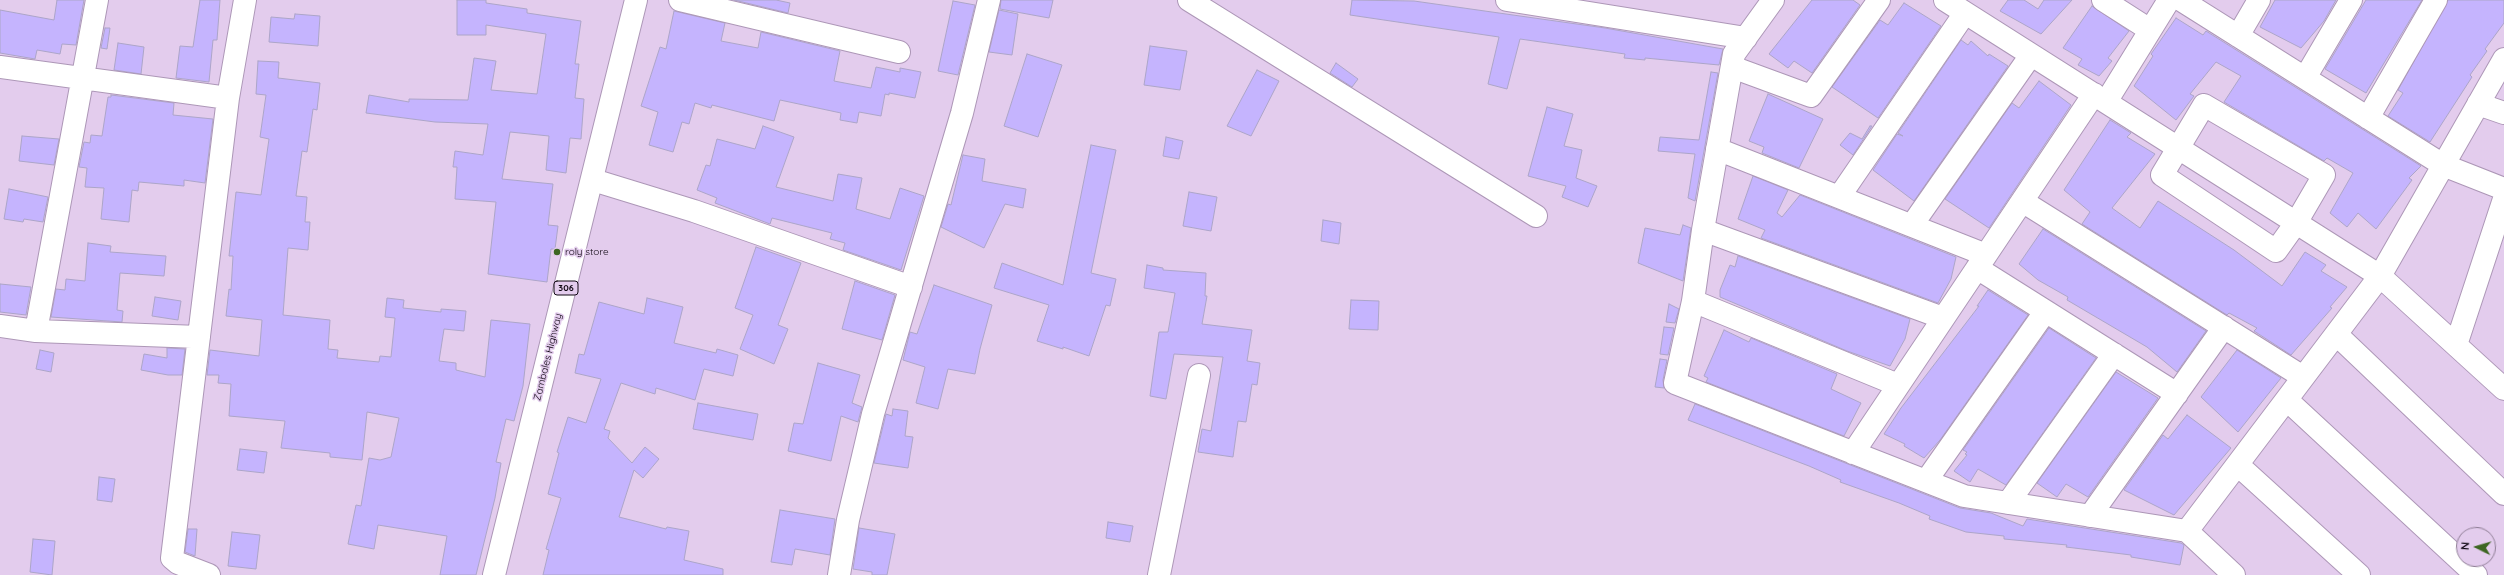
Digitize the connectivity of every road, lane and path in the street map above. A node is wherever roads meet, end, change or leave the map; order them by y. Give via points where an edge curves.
1 (97, 0) edge
2 (245, 0) edge
3 (636, 0) edge
4 (680, 0) edge
5 (989, 0) edge
6 (1190, 0) edge
7 (1507, 0) edge
8 (1773, 0) edge
9 (1879, 0) edge
10 (1945, 0) edge
11 (2103, 0) edge
12 (2169, 0) edge
13 (2181, 0) edge
14 (2259, 0) edge
15 (2351, 0) edge
16 (2436, 0) edge
17 (1540, 2) edge
18 (1965, 13) junction
19 (2150, 30) junction
20 (2238, 36) junction
21 (1746, 38) junction
22 (899, 52) dead end
23 (2031, 55) junction
24 (2504, 59) edge
25 (0, 67) edge
26 (1732, 67) junction
27 (82, 76) junction
28 (2305, 78) junction
29 (228, 98) junction
30 (2100, 98) junction
31 (2478, 104) junction
32 (2504, 113) edge
33 (2368, 118) junction
34 (2177, 148) junction
35 (1717, 150) junction
36 (2443, 166) junction
37 (593, 180) junction
38 (2504, 188) edge
39 (1839, 197) junction
40 (2504, 199) edge
41 (2022, 200) junction
42 (1536, 216) dead end
43 (2296, 223) junction
44 (1912, 225) junction
45 (1703, 230) junction
46 (1981, 261) junction
47 (2380, 276) junction
48 (911, 287) junction
49 (1693, 301) junction
50 (2045, 312) junction
51 (1943, 318) junction
52 (0, 326) edge
53 (2224, 327) junction
54 (36, 332) junction
55 (2336, 334) junction
56 (199, 337) junction
57 (2456, 345) junction
58 (2114, 354) junction
59 (1199, 375) dead end
60 (2304, 378) junction
61 (1898, 385) junction
62 (2504, 389) edge
63 (2177, 394) junction
64 (2286, 400) junction
65 (1853, 453) junction
66 (2238, 465) junction
67 (1926, 481) junction
68 (2504, 494) edge
69 (2008, 503) junction
70 (2090, 516) junction
71 (2187, 531) junction
72 (209, 575) edge
73 (494, 575) edge
74 (839, 575) edge
75 (1160, 575) edge
76 (2234, 575) edge
77 (2359, 575) edge
78 (2476, 575) edge

1 - 27 street
2 - 29 street
3 - 37 street, Zambales Highway / 306
4 - 22 street
5 - 48 street via 962,113
6 - 42 street
7 - 17 street
8 - 21 street
9 - 26 street via 1811,96
10 - 18 street
11 - 19 street
12 - 19 street
13 - 20 street
14 - 20 street
15 - 28 street
16 - 33 street
17 - 21 street
18 - 23 street
18 - 39 street
19 - 30 street
20 - 28 street
21 - 26 street via 1734,54
23 - 30 street
23 - 44 street
24 - 31 street
25 - 27 street
26 - 35 street
27 - 29 street
27 - 54 street
28 - 33 street
29 - 56 street
30 - 34 street
30 - 41 street
31 - 32 street
31 - 36 street
33 - 36 street
34 - 43 street
34 - 43 street via 2162,175 2276,251
34 - 43 street via 2204,105 2324,175
35 - 39 street
35 - 45 street
36 - 38 street
36 - 47 street
37 - 48 street via 694,211
37 - 73 street, Zambales Highway / 306
39 - 44 street
40 - 57 street
41 - 46 street
41 - 53 street
43 - 47 street
44 - 46 street
45 - 49 street
45 - 51 street
46 - 50 street
46 - 51 street
47 - 55 street
47 - 57 street
48 - 74 street via 872,414 848,520
49 - 61 street
49 - 65 street via 1675,383
50 - 58 street
50 - 67 street
51 - 61 street
52 - 54 street
53 - 60 street
53 - 63 street
54 - 56 street
55 - 60 street
55 - 68 street
56 - 72 street via 172,558
57 - 62 street
58 - 63 street
58 - 69 street
59 - 75 street
60 - 64 street
61 - 65 street
63 - 70 street
64 - 66 street
64 - 78 street
65 - 67 street
66 - 71 street
66 - 77 street
67 - 69 street via 1964,496
69 - 70 street
70 - 71 street
71 - 76 street

